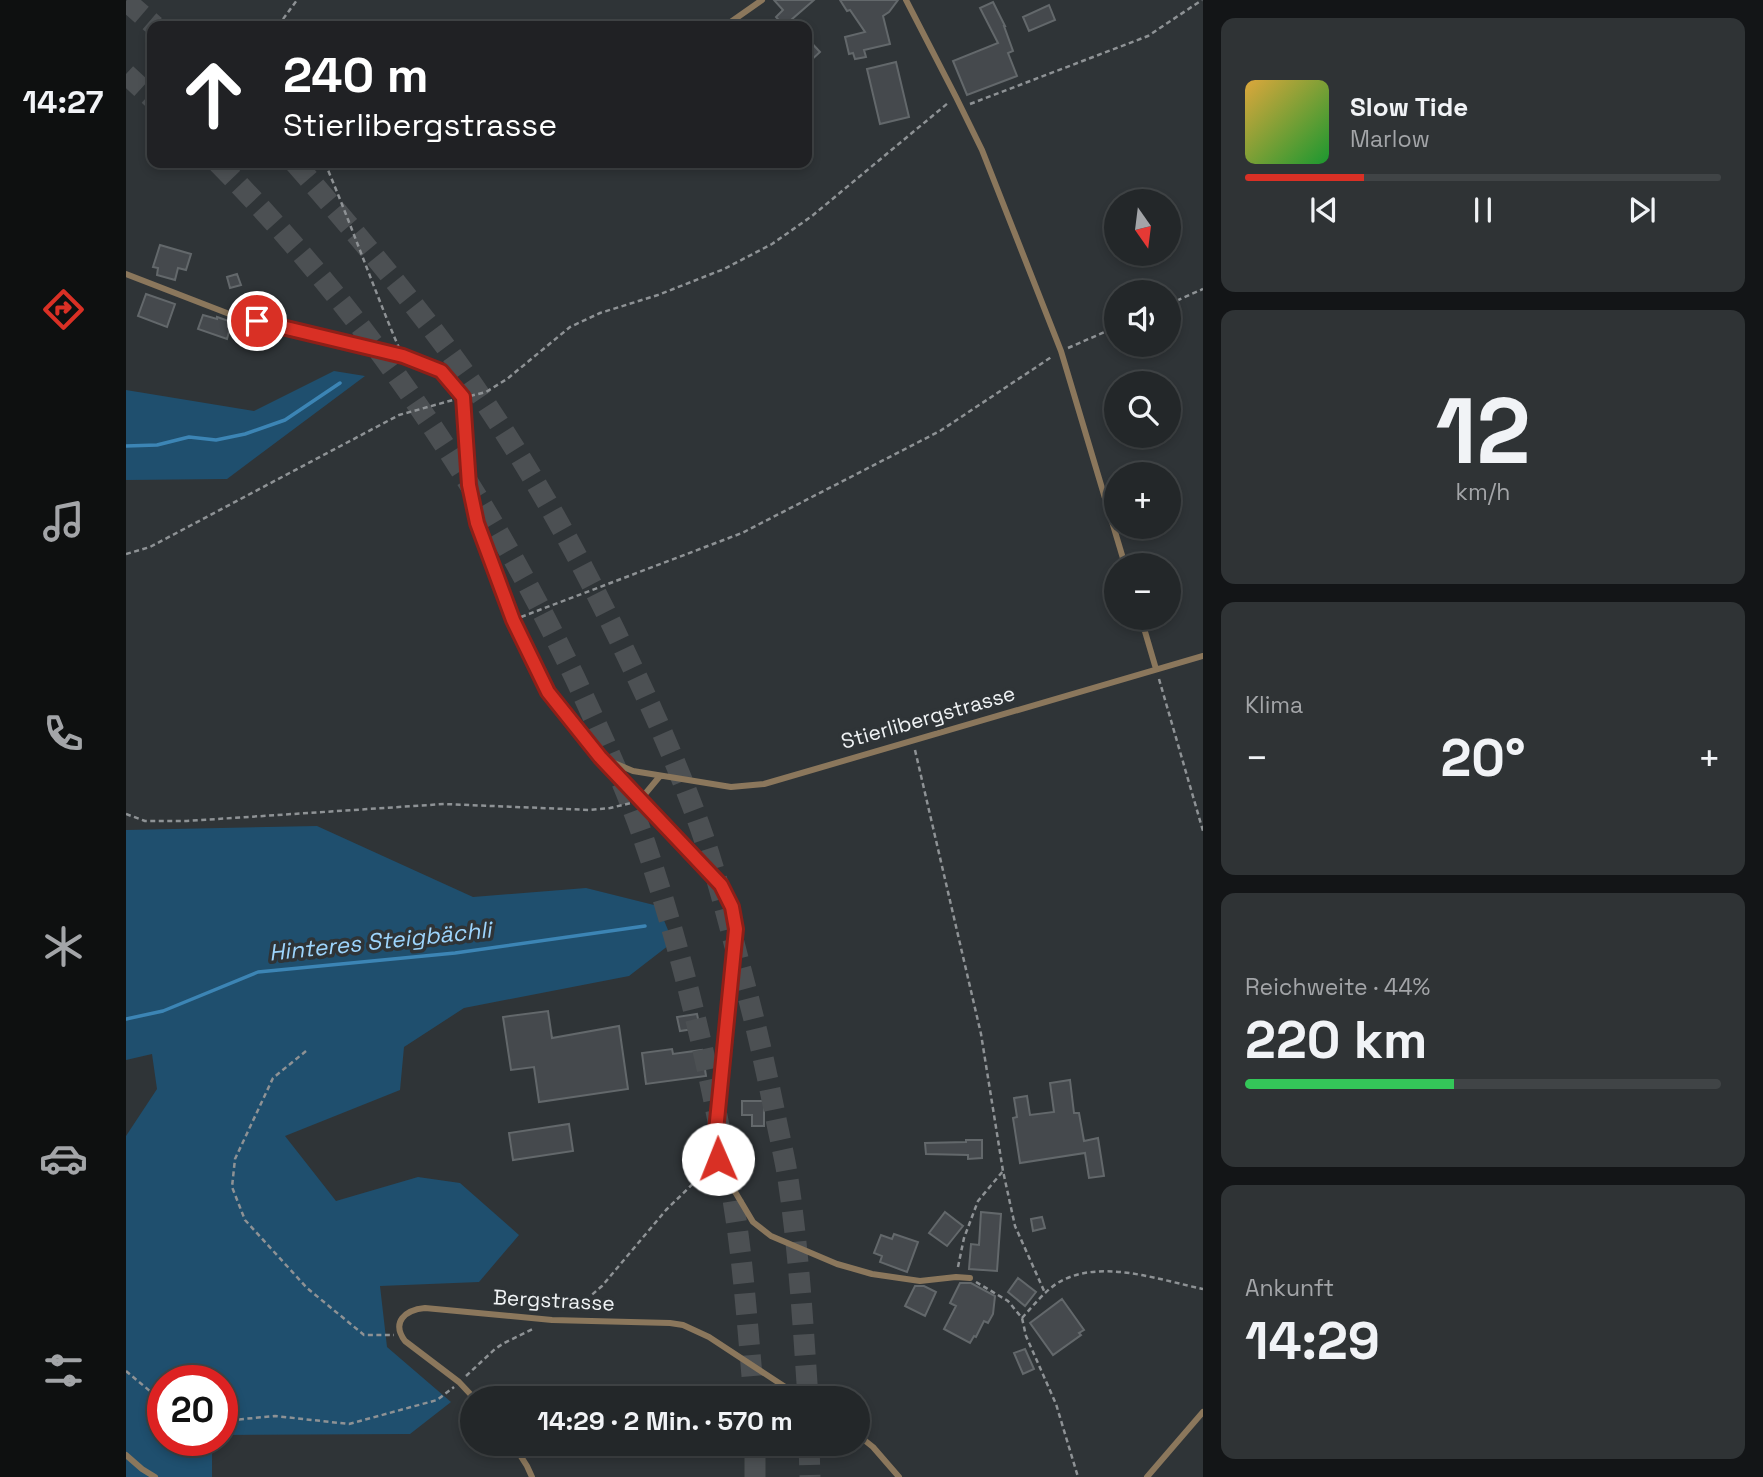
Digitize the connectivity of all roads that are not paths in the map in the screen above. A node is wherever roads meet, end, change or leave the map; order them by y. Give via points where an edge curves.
1 (762, 0) edge
2 (906, 0) edge
3 (732, 21) edge
4 (126, 274) edge
5 (1121, 553) edge
6 (1145, 630) edge
7 (1203, 656) edge
8 (1156, 669) junction
9 (600, 757) junction
10 (660, 776) junction
11 (640, 800) junction
12 (970, 1278) road end
13 (463, 1386) edge
14 (784, 1386) edge
15 (1203, 1412) edge
16 (870, 1444) edge
17 (126, 1455) edge
18 (521, 1456) edge
19 (155, 1477) edge
20 (532, 1477) edge
21 (899, 1477) edge
22 (1147, 1477) edge

1 - 3 lane
2 - 5 lane via 982,150 1061,351
4 - 9 lane, Stierlibergstrasse via 232,315 403,356 441,371 463,397 469,485 477,523 513,620 548,692
6 - 8 lane
7 - 8 lane, Stierlibergstrasse
8 - 10 lane, Stierlibergstrasse via 764,784 732,787
9 - 10 lane, Stierlibergstrasse
9 - 11 lane
10 - 11 lane
11 - 12 lane via 721,885 732,907 736,929 716,1131 718,1159 753,1222 771,1236 872,1274 920,1281
13 - 14 lane, Bergstrasse via 401,1335 408,1311 425,1308 552,1320 683,1325
15 - 22 lane
16 - 21 lane
17 - 19 lane
18 - 20 lane

